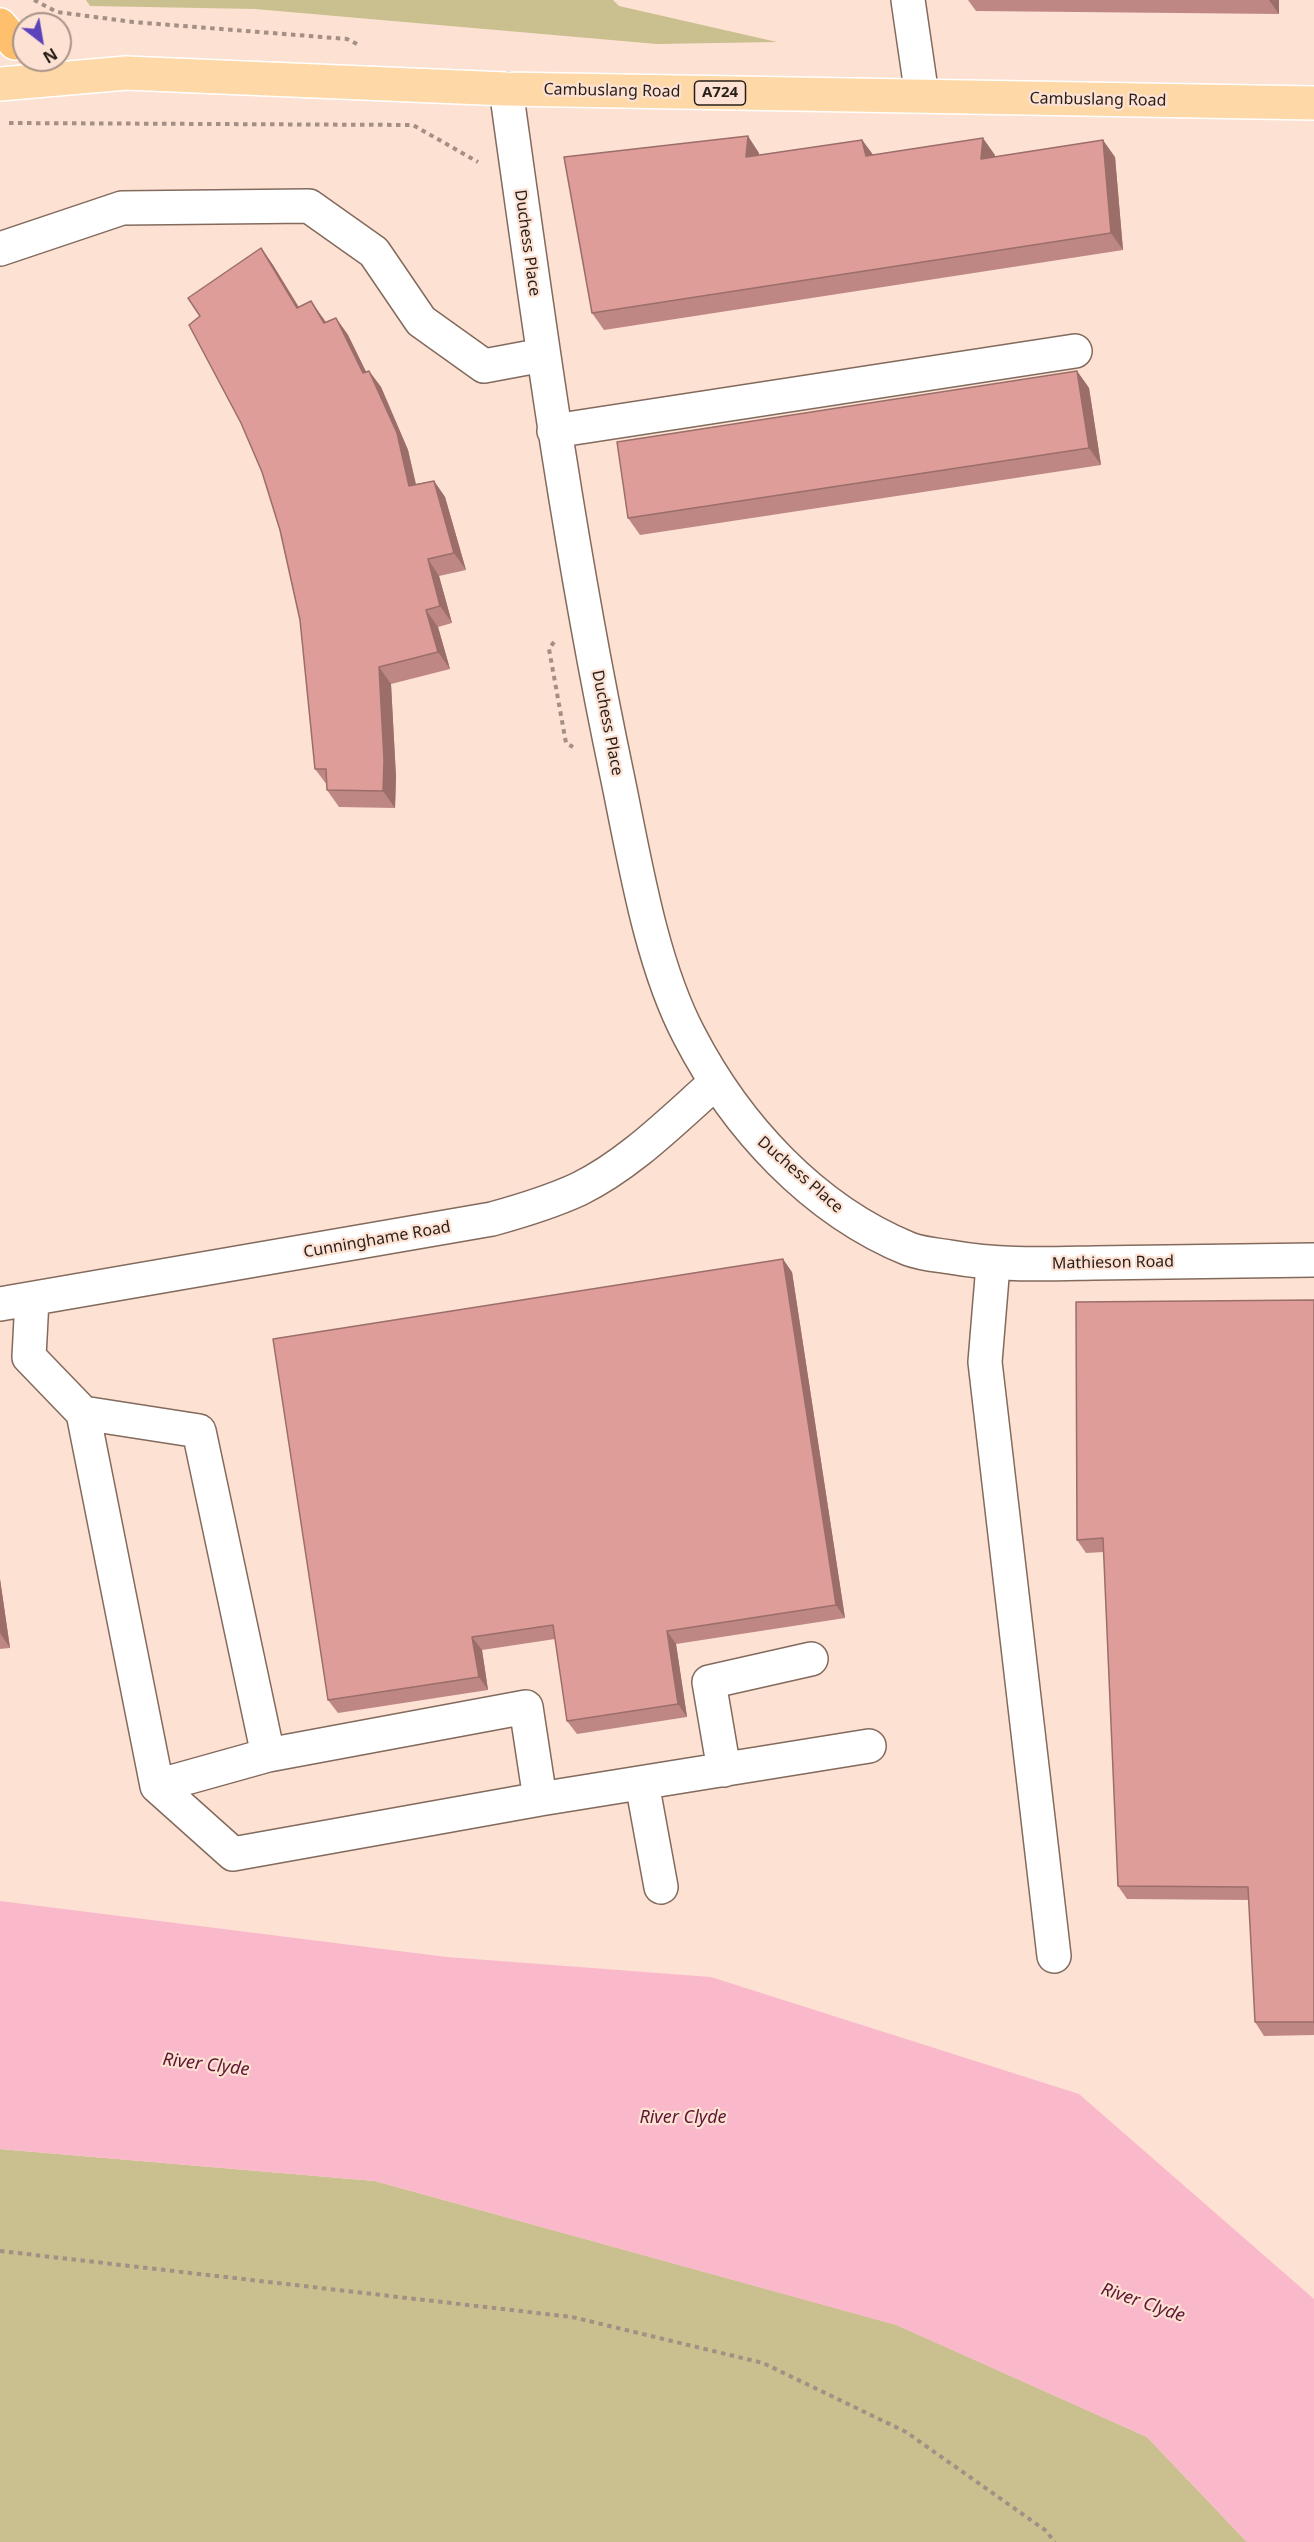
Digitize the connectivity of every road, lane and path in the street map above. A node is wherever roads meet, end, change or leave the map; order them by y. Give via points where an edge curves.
1 (34, 0) edge
2 (908, 0) edge
3 (361, 46) dead end
4 (72, 59) edge
5 (126, 73) junction
6 (0, 84) edge
7 (506, 89) junction
8 (922, 96) junction
9 (1314, 104) edge
10 (0, 123) edge
11 (480, 163) dead end
12 (0, 249) edge
13 (1075, 351) dead end
14 (543, 355) junction
15 (554, 431) junction
16 (556, 640) dead end
17 (575, 749) dead end
18 (715, 1083) junction
19 (913, 1251) joint
20 (1314, 1260) edge
21 (993, 1265) junction
22 (32, 1299) junction
23 (0, 1304) edge
24 (83, 1413) junction
25 (811, 1659) dead end
26 (869, 1746) dead end
27 (268, 1755) junction
28 (724, 1770) junction
29 (642, 1783) junction
30 (157, 1786) junction
31 (540, 1798) junction
32 (661, 1887) dead end
33 (1054, 1956) dead end
34 (0, 2251) edge
35 (1055, 2542) edge

1 - 3 path via 57,12 347,39
2 - 8 street
4 - 5 main road, Cambuslang Road / A724
5 - 6 main road, Cambuslang Road / A724
5 - 7 main road, Cambuslang Road / A724
7 - 8 main road, Cambuslang Road / A724
7 - 14 street, Duchess Place
8 - 9 main road, Cambuslang Road / A724
10 - 11 path via 413,125
12 - 14 street via 122,208 309,207 374,252 421,321 484,366
13 - 15 street
14 - 15 street, Duchess Place
15 - 18 street, Duchess Place via 604,711 655,943 686,1030
16 - 17 path via 549,649 555,684 566,743
18 - 19 street, Duchess Place via 745,1125 799,1177 857,1224
18 - 22 street, Cunninghame Road via 634,1153 581,1188 538,1206 492,1219
19 - 21 street, Mathieson Road
20 - 21 street, Mathieson Road
21 - 33 street via 985,1362
22 - 23 street, Cunninghame Road
22 - 24 street via 29,1357
24 - 27 street via 199,1431
24 - 30 street
25 - 28 street via 710,1682
26 - 28 street
27 - 30 street
27 - 31 street via 526,1707
28 - 29 street
29 - 31 street
29 - 32 street
30 - 31 street via 233,1854
34 - 35 path via 572,2317 763,2362 906,2432 1045,2530

